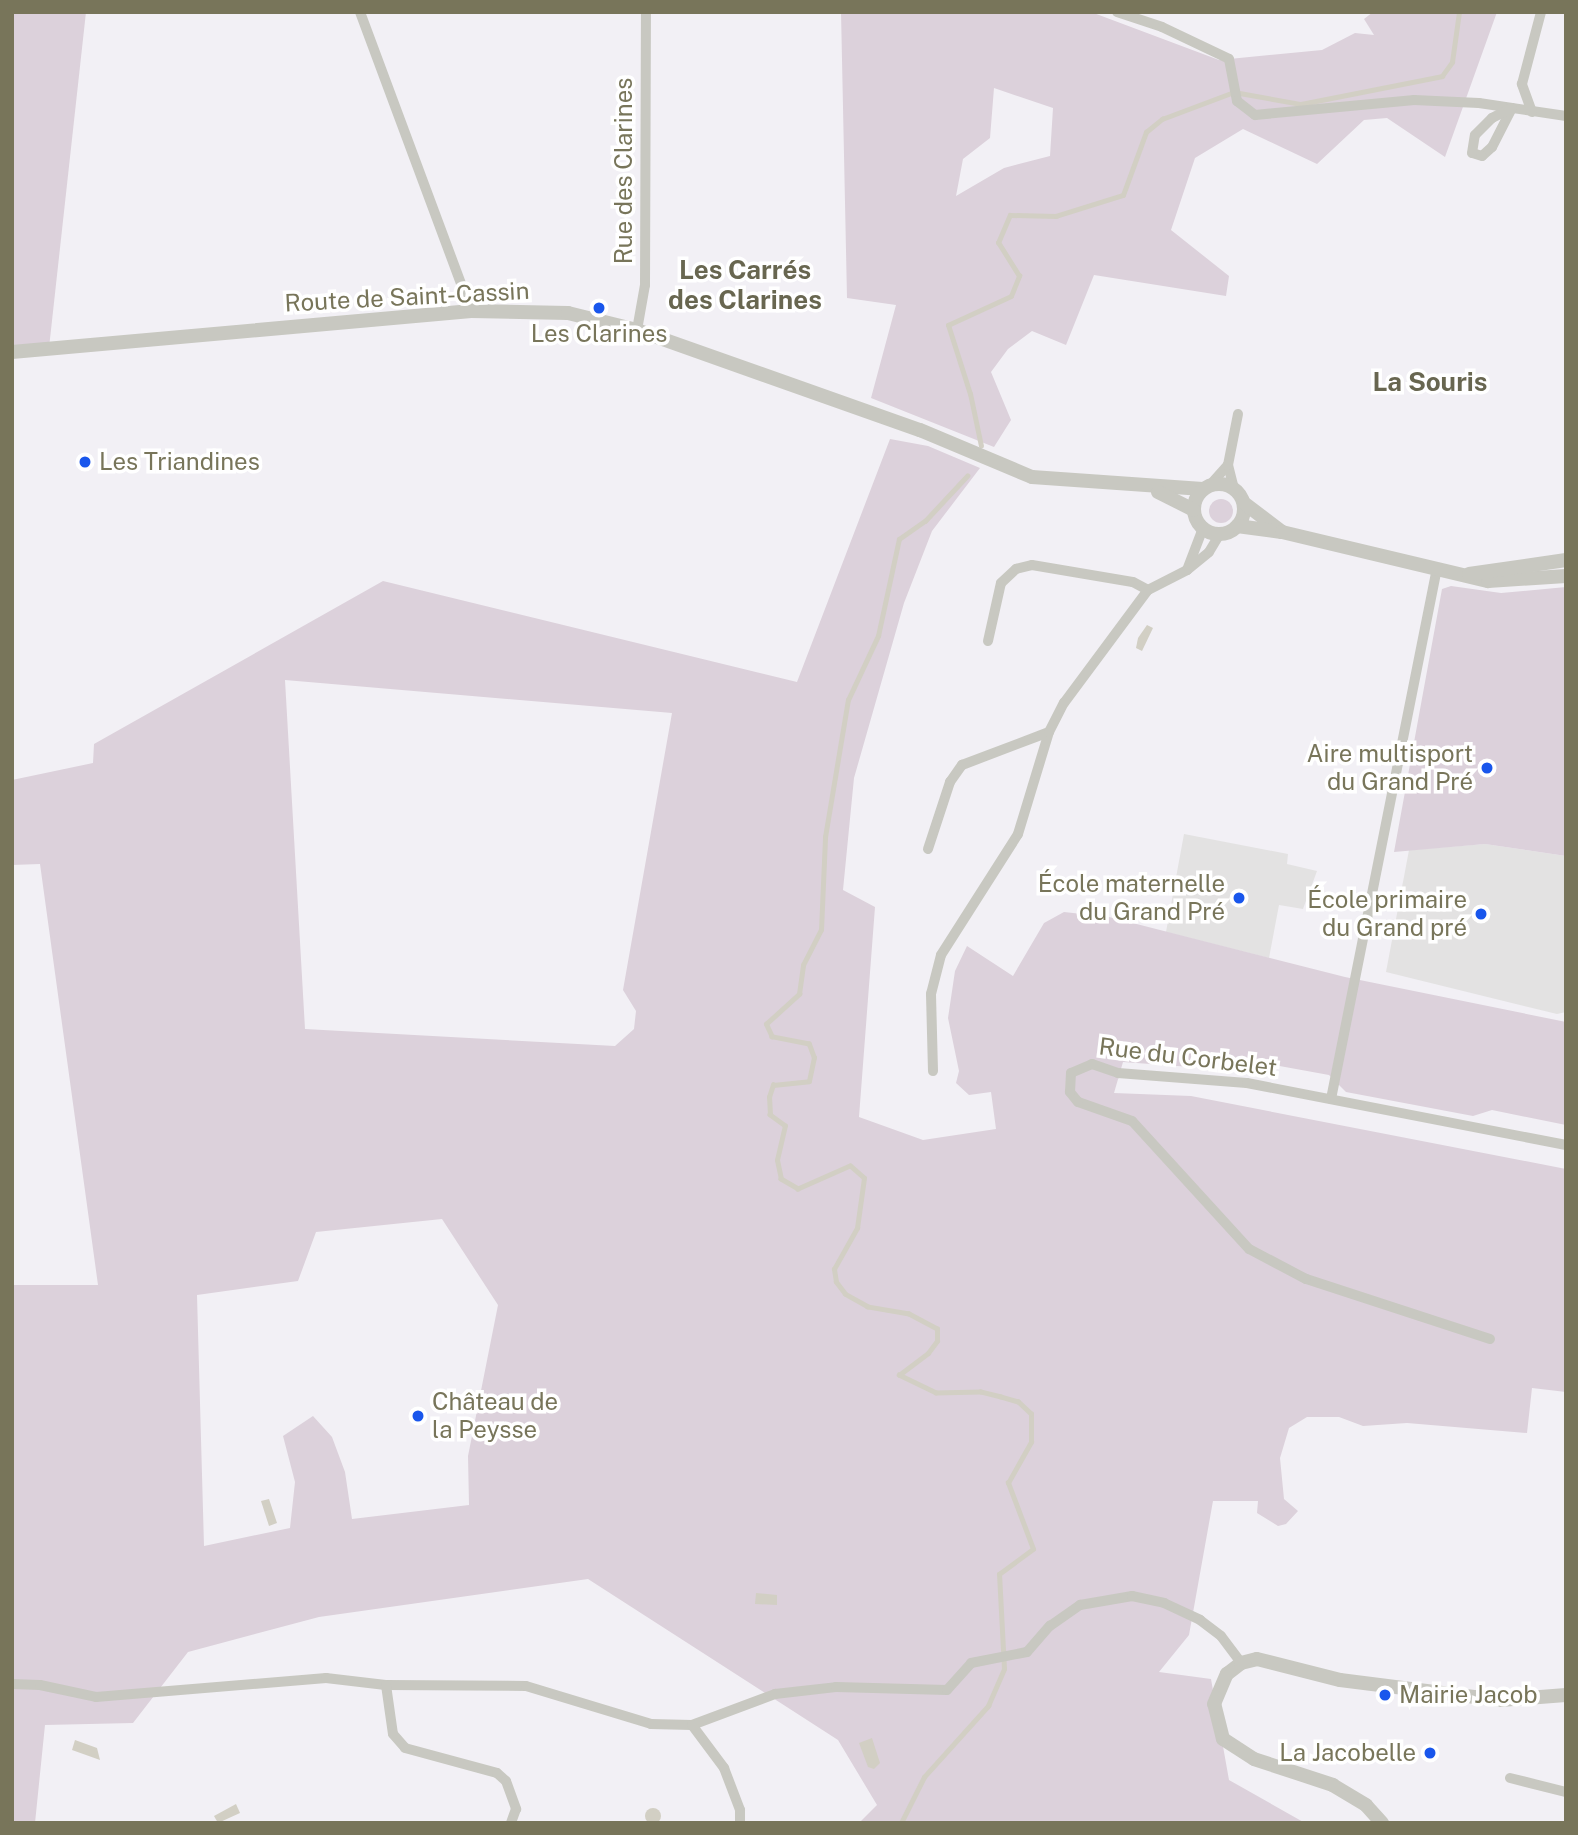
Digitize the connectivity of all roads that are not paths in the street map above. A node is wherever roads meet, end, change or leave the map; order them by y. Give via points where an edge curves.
1 (360, 12) edge
2 (646, 12) edge
3 (1117, 12) edge
4 (1541, 12) edge
5 (1512, 108) junction
6 (1532, 112) junction
7 (1566, 116) edge
8 (471, 311) junction
9 (637, 330) junction
10 (12, 352) edge
11 (1238, 414) dead end
12 (1228, 465) junction
13 (1207, 487) junction
14 (1153, 489) junction
15 (1234, 489) junction
16 (1244, 503) junction
17 (1194, 510) junction
18 (1237, 527) junction
19 (1203, 528) junction
20 (1282, 532) junction
21 (1220, 534) junction
22 (1566, 560) edge
23 (1437, 568) junction
24 (1566, 569) edge
25 (1188, 570) junction
26 (1469, 574) junction
27 (1566, 576) edge
28 (1550, 578) junction
29 (1148, 590) junction
30 (988, 640) dead end
31 (1049, 732) junction
32 (928, 849) dead end
33 (933, 1071) dead end
34 (1331, 1099) junction
35 (1566, 1145) edge
36 (1490, 1339) dead end
37 (1241, 1664) junction
38 (12, 1684) edge
39 (386, 1685) junction
40 (1566, 1695) edge
41 (692, 1725) junction
42 (1510, 1778) dead end
43 (1566, 1792) edge
44 (511, 1823) edge
45 (740, 1823) edge
46 (1382, 1823) edge

1 - 8 street
2 - 9 street, Rue des Clarines via 645,285
3 - 5 street via 1229,59 1235,96 1255,115 1414,100
4 - 6 street via 1522,84
5 - 5 street via 1492,147 1482,156 1472,153 1475,135 1492,118
5 - 6 street
6 - 7 street
8 - 9 street, Route de Saint-Cassin via 568,313
8 - 10 street, Route de Saint-Cassin
9 - 14 street, Route de Saint-Cassin via 919,430 1032,478
11 - 12 street
12 - 13 street
12 - 15 street
13 - 14 street, Route de Saint-Cassin
13 - 15 street
13 - 17 street
14 - 17 street, Route de Saint-Cassin
15 - 16 street
16 - 18 street
16 - 20 street
17 - 19 street
18 - 20 street
18 - 21 street
19 - 21 street
19 - 25 street
20 - 23 street
21 - 25 street via 1209,552
22 - 26 street
23 - 26 street
23 - 34 street
24 - 28 street
25 - 29 street
26 - 28 street via 1488,581
27 - 28 street
29 - 30 street via 1133,582 1032,565 1016,569 1001,583
29 - 31 street via 1083,674
31 - 32 street via 962,765 950,782
31 - 33 street via 1017,834 941,955 931,994
34 - 35 street, Rue du Corbelet
34 - 36 street, Rue du Corbelet via 1192,1076 1118,1073 1092,1063 1081,1065 1070,1081 1070,1092 1078,1102 1132,1121 1249,1249 1306,1279
37 - 40 street via 1258,1659 1340,1680 1501,1700
37 - 41 street via 1221,1636 1200,1619 1164,1603 1132,1596 1080,1605 1050,1626 1027,1652 971,1663 947,1690 835,1687 775,1694
37 - 46 street via 1227,1674 1214,1704 1223,1739 1254,1759 1333,1785 1366,1805
38 - 39 street via 96,1697 326,1678
39 - 41 street via 526,1686 650,1724
39 - 44 street via 393,1734 405,1748 497,1773 506,1780 516,1809
41 - 45 street via 724,1768 740,1810
42 - 43 street

